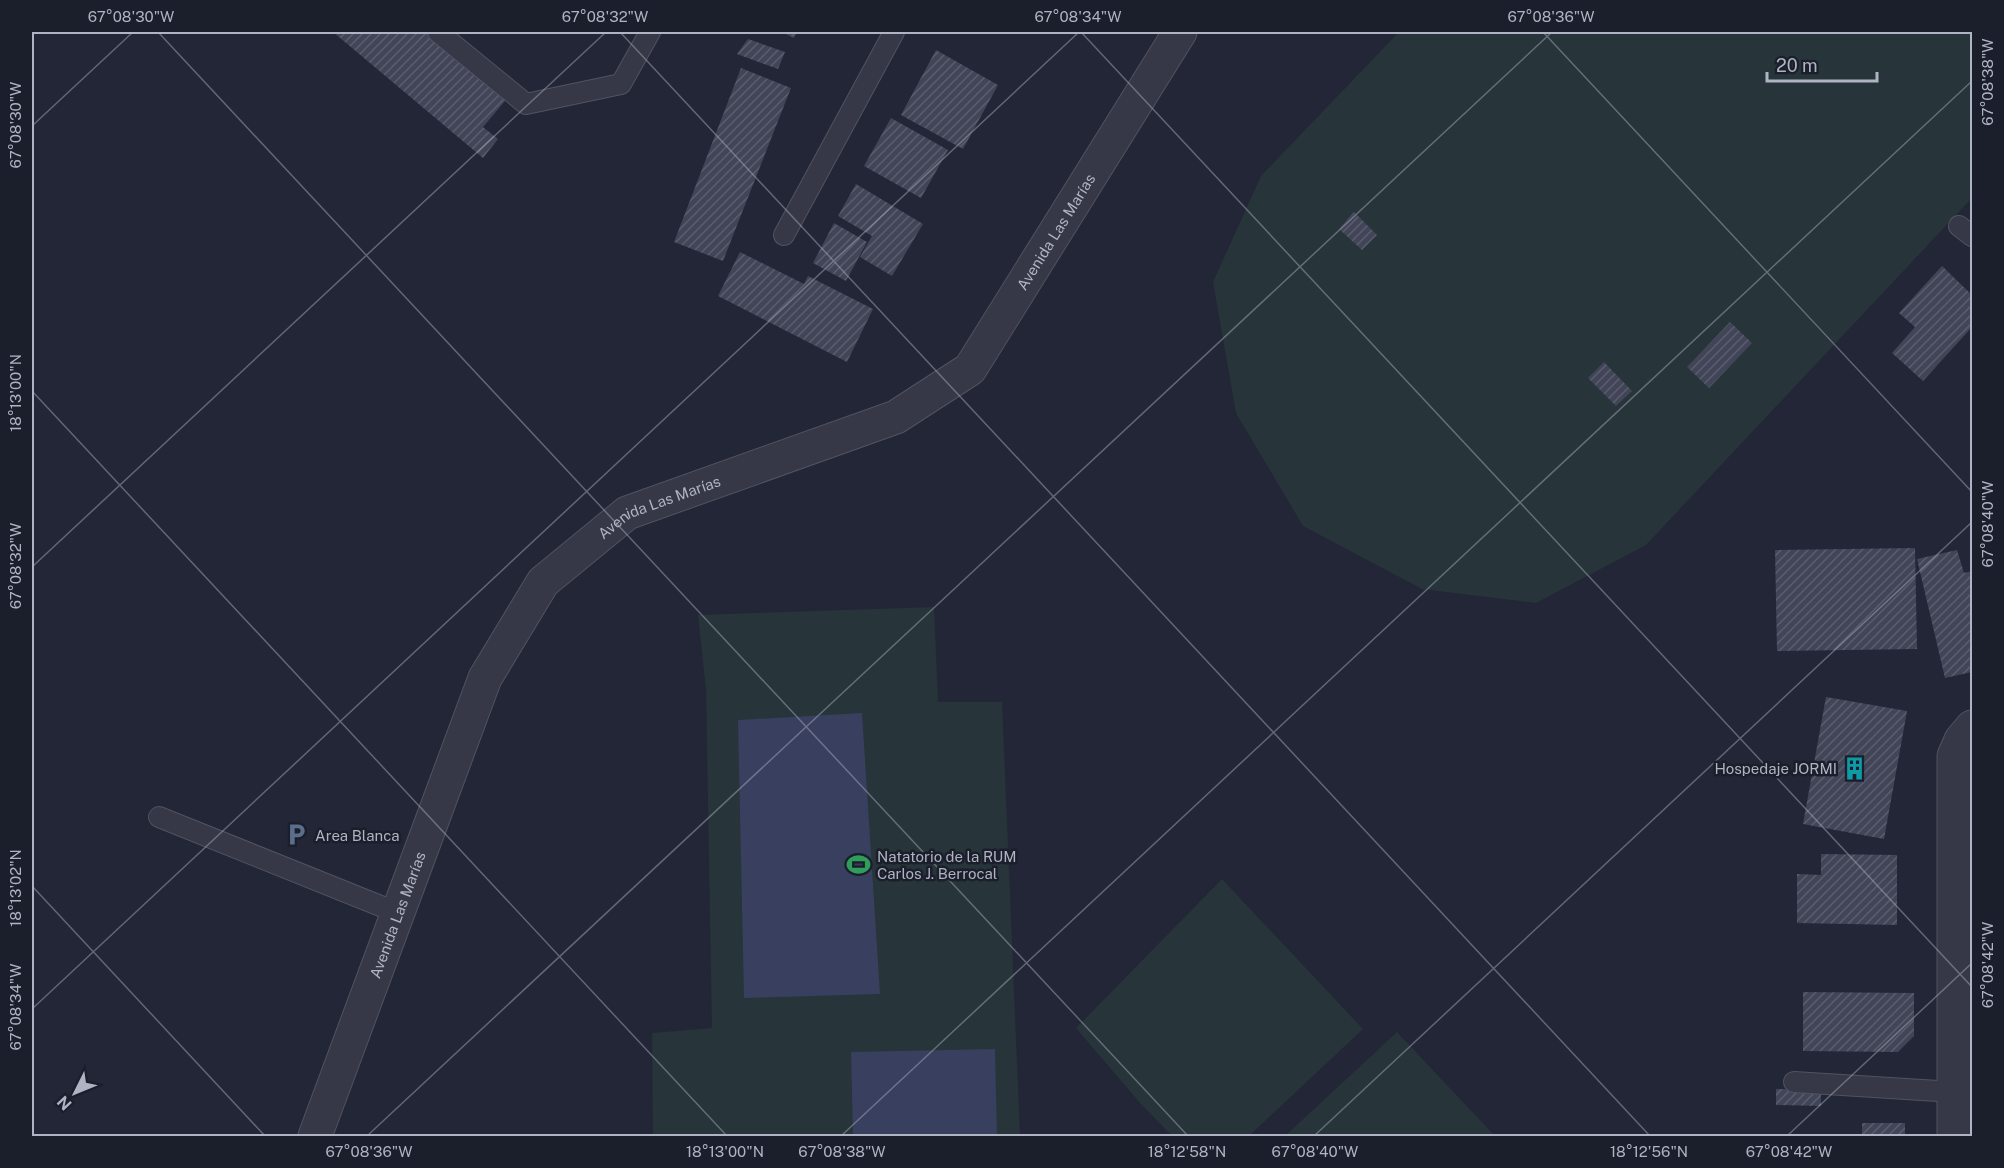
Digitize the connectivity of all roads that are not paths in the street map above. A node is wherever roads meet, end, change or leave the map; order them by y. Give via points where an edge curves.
1 (438, 32) edge
2 (650, 32) edge
3 (894, 32) edge
4 (1180, 32) edge
5 (784, 235) dead end
6 (1972, 727) edge
7 (159, 817) dead end
8 (398, 913) junction
9 (1794, 1082) dead end
10 (1954, 1092) junction
11 (315, 1137) edge
12 (1954, 1137) edge

1 - 2 lane via 526,104 621,84
3 - 5 lane
4 - 8 street, Avenida Las Marías via 970,369 896,417 627,513 543,582 485,678
6 - 10 street via 1954,756
7 - 8 lane
8 - 11 street, Avenida Las Marías
9 - 10 lane
10 - 12 street

